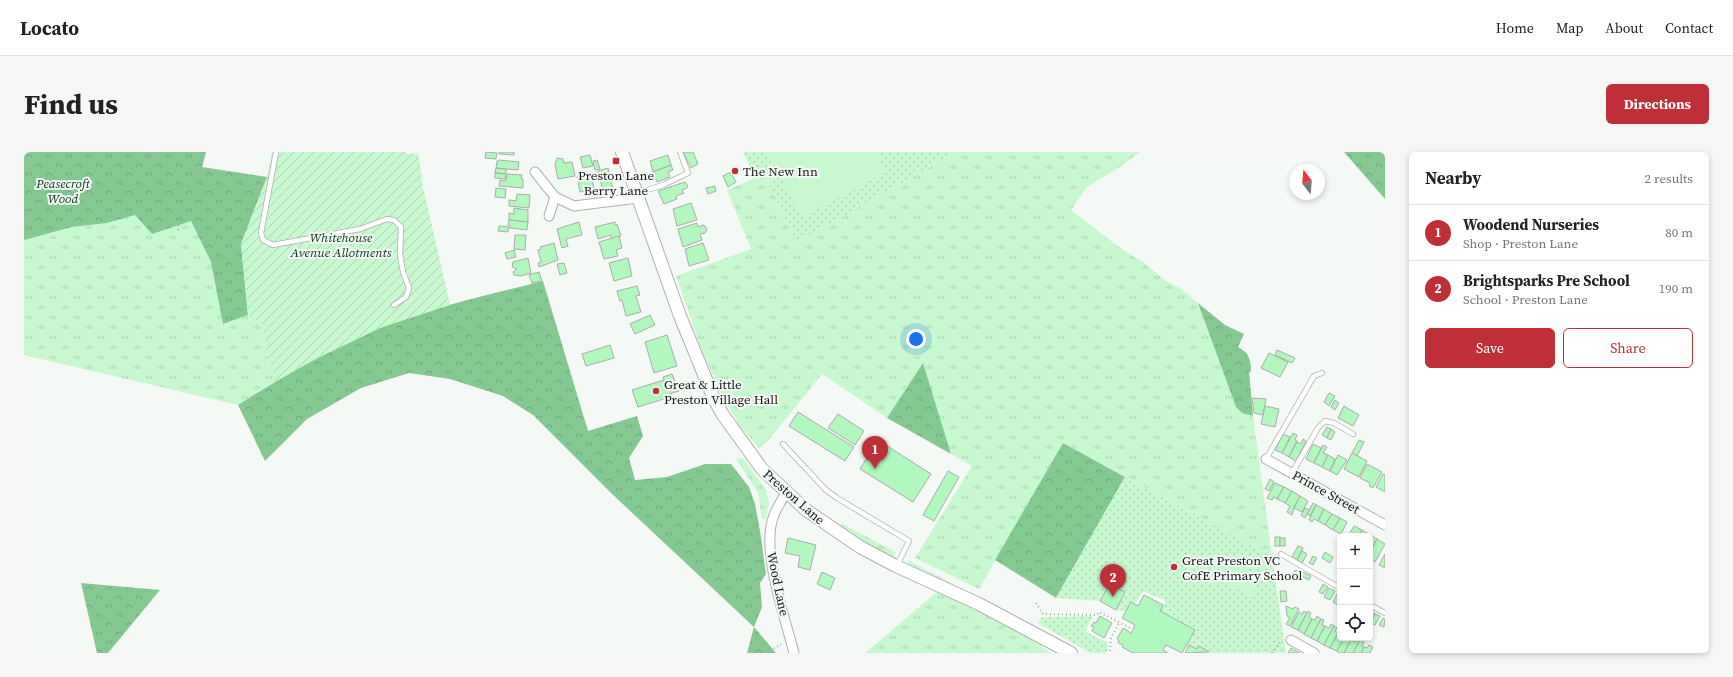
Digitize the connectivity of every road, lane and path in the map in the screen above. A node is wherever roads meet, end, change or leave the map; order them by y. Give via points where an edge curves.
1 (158, 152) edge
2 (202, 152) edge
3 (276, 152) edge
4 (622, 152) edge
5 (680, 152) edge
6 (535, 172) dead end
7 (637, 196) junction
8 (555, 197) junction
9 (24, 214) edge
10 (549, 216) dead end
11 (178, 230) dead end
12 (394, 305) dead end
13 (1322, 373) dead end
14 (1353, 434) dead end
15 (783, 444) dead end
16 (1266, 459) joint
17 (1292, 473) junction
18 (786, 493) junction
19 (1385, 526) edge
20 (1281, 554) dead end
21 (896, 566) junction
22 (1337, 586) edge
23 (1036, 603) dead end
24 (1373, 607) edge
25 (1385, 613) edge
26 (1119, 623) junction
27 (1130, 628) dead end
28 (790, 638) junction
29 (1292, 640) dead end
30 (1110, 651) dead end
31 (767, 653) edge
32 (794, 653) edge
33 (1071, 653) edge
34 (1314, 653) edge

1 - 9 path via 100,187
2 - 11 path via 183,206
3 - 12 lane via 261,233 263,240 273,244 360,230 387,219 394,220 401,227 400,260 409,288 406,297
4 - 7 street, Preston Lane
5 - 7 lane via 688,173
6 - 8 street
7 - 8 street via 574,206
7 - 18 street, Preston Lane via 686,331 714,399 747,450
8 - 10 street
13 - 16 lane via 1314,376
14 - 17 lane via 1325,421 1318,428
15 - 21 lane via 826,490 909,541
16 - 17 street, Prince Street
17 - 19 street, Prince Street
18 - 21 street, Preston Lane via 826,525
18 - 28 street, Wood Lane via 774,515 770,547
20 - 22 lane
21 - 33 street, Preston Lane via 979,604
23 - 26 path via 1043,614 1097,615 1099,612
24 - 25 lane
26 - 27 path
26 - 30 path via 1111,638
28 - 31 path
28 - 32 street, Wood Lane
29 - 34 street

